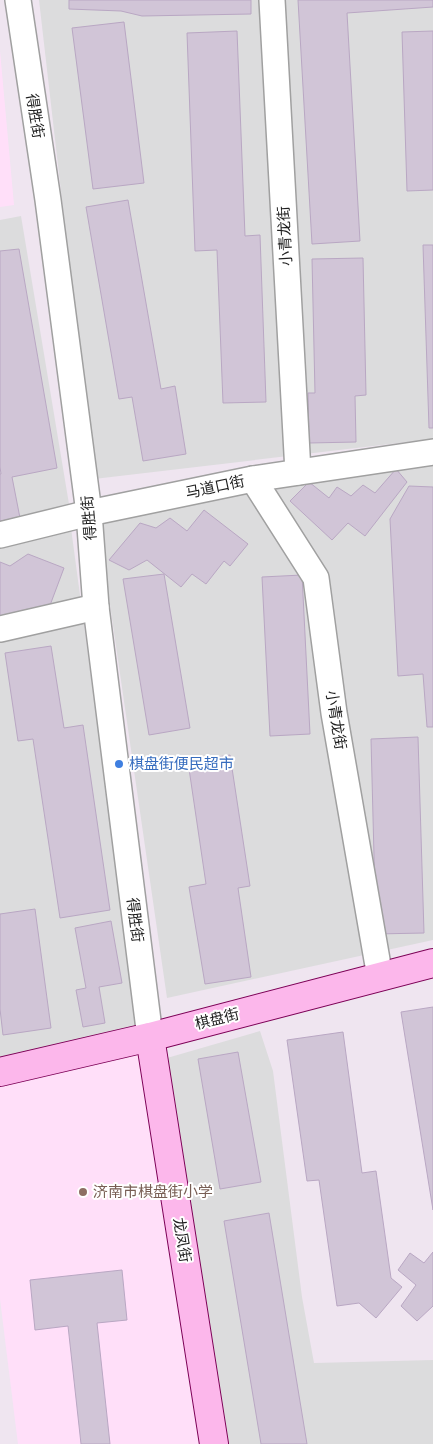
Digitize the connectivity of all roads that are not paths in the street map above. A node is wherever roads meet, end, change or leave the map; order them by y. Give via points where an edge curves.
1 (18, 0) edge
2 (272, 0) edge
3 (433, 452) edge
4 (298, 472) junction
5 (253, 479) junction
6 (89, 513) junction
7 (0, 535) edge
8 (96, 607) junction
9 (0, 628) edge
10 (433, 963) edge
11 (380, 977) junction
12 (150, 1037) junction
13 (0, 1072) edge
14 (214, 1444) edge

1 - 6 street, 得胜街
2 - 4 street, 小青龙街
3 - 4 street, 马道口街
4 - 5 street, 马道口街
5 - 6 street, 马道口街
5 - 11 street, 小青龙街 via 316,578 334,713
6 - 7 street, 马道口街
6 - 8 street, 得胜街
8 - 9 street
8 - 12 street, 得胜街
10 - 11 street, 棋盘街
11 - 12 street, 棋盘街
12 - 13 street, 棋盘街
12 - 14 street, 龙凤街

